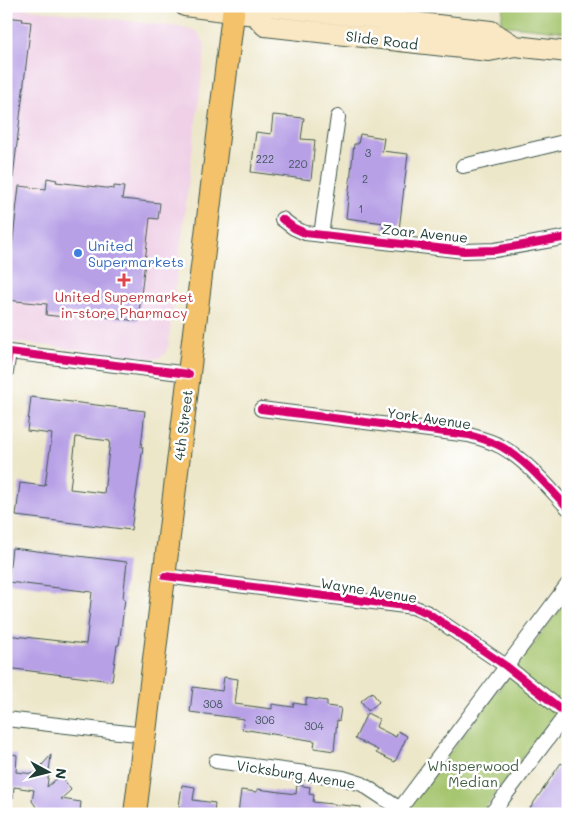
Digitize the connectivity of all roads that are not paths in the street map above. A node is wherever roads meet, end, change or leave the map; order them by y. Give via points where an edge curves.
1 (186, 6) edge
2 (251, 9) edge
3 (568, 52) edge
4 (338, 117) dead end
5 (568, 141) edge
6 (463, 166) dead end
7 (282, 219) dead end
8 (321, 235) junction
9 (568, 237) edge
10 (6, 372) edge
11 (189, 374) junction
12 (261, 409) dead end
13 (568, 508) edge
14 (164, 576) junction
15 (568, 584) edge
16 (506, 666) junction
17 (567, 713) edge
18 (6, 719) edge
19 (145, 735) junction
20 (216, 761) dead end
21 (398, 811) edge
22 (135, 814) edge
23 (491, 814) edge

1 - 2 main road, Slide Road
2 - 3 main road, Slide Road via 265,26 309,32 489,51 514,46
2 - 11 main road, 4th Street
4 - 8 street
5 - 6 street
7 - 8 street, Zoar Avenue via 305,233
8 - 9 street, Zoar Avenue via 464,251 496,250
10 - 11 street via 9,352
11 - 14 main road, 4th Street
12 - 13 street, York Avenue via 469,434 501,446 516,456
14 - 16 street, Wayne Avenue via 413,607 428,613
14 - 19 main road, 4th Street
15 - 16 street
16 - 17 street, Wayne Avenue
16 - 21 street
17 - 23 street
18 - 19 street
19 - 22 main road, 4th Street
20 - 21 street, Vicksburg Avenue via 344,778 362,784

